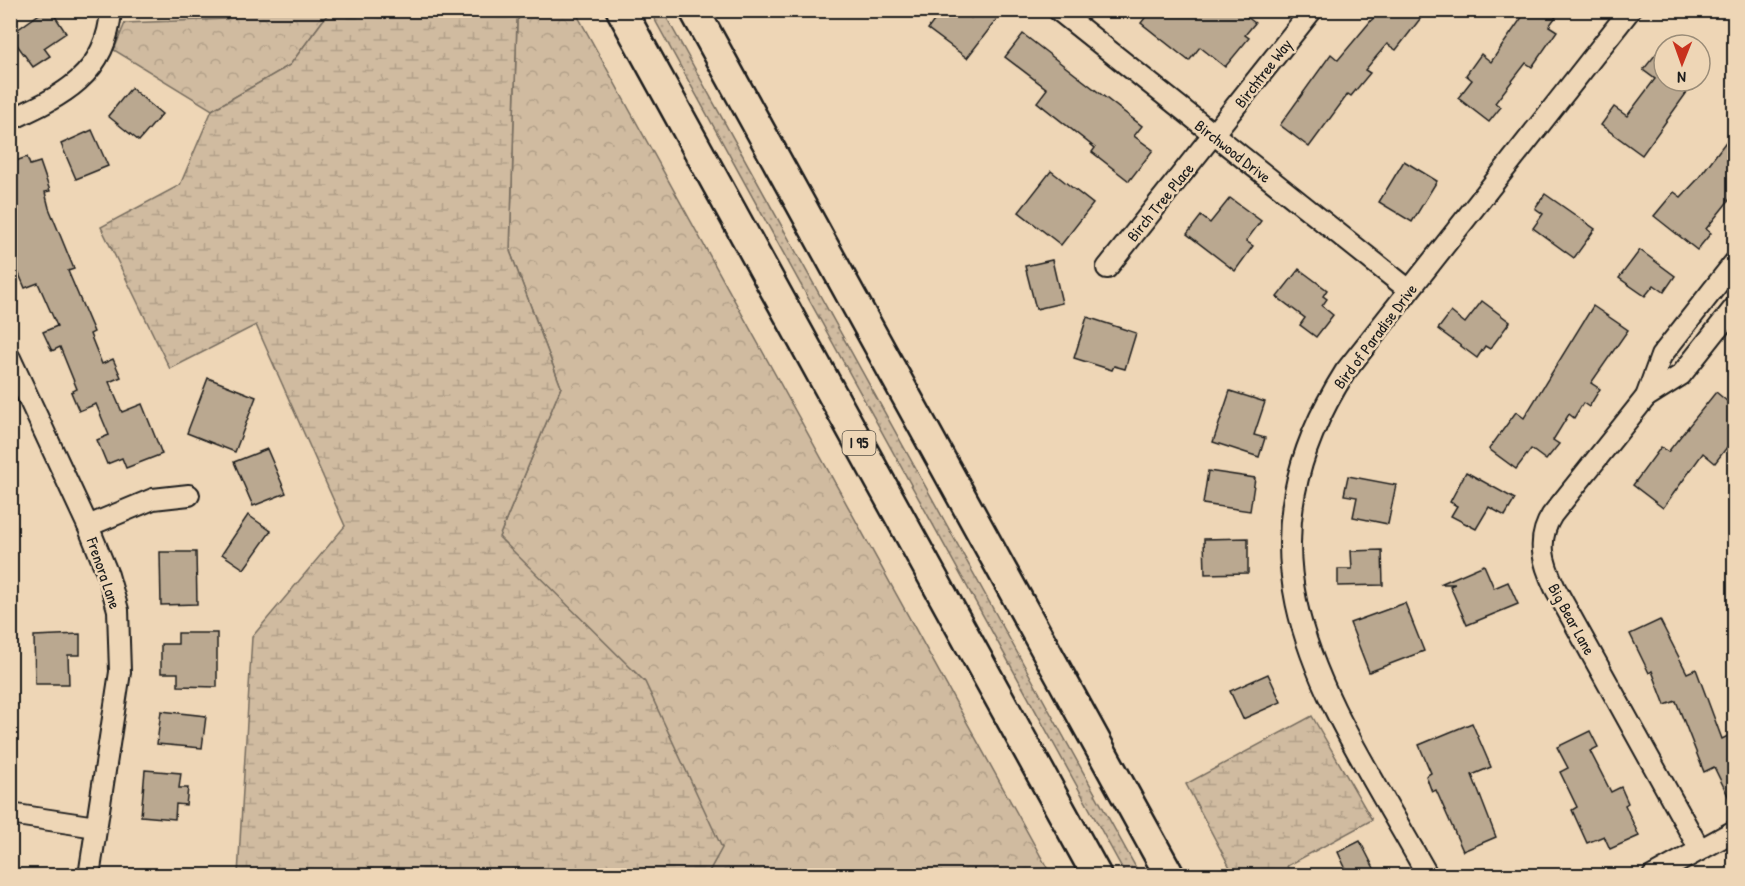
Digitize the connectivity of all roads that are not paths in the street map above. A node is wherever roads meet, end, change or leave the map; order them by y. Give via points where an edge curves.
1 (111, 10) edge
2 (621, 10) edge
3 (694, 10) edge
4 (1058, 10) edge
5 (1312, 10) edge
6 (1630, 10) edge
7 (10, 120) edge
8 (1214, 135) junction
9 (1734, 262) edge
10 (1107, 268) dead end
11 (1409, 290) junction
12 (1734, 308) edge
13 (10, 358) edge
14 (1646, 397) junction
15 (189, 495) dead end
16 (88, 526) junction
17 (10, 814) edge
18 (96, 827) junction
19 (1734, 831) edge
20 (1700, 850) junction
21 (89, 876) edge
22 (1097, 876) edge
23 (1170, 876) edge
24 (1428, 876) edge
25 (1653, 876) edge

1 - 7 street via 100,52 86,75 61,96
2 - 22 highway, I 95
3 - 23 highway
4 - 8 street, Birchwood Drive
5 - 8 street, Birchtree Way
6 - 11 street, Bird of Paradise Drive
8 - 10 street, Birch Tree Place
8 - 11 street, Birchwood Drive
9 - 14 street, Big Bear Lane via 1661,356
11 - 24 street, Bird of Paradise Drive via 1345,372 1315,426 1296,486 1290,553 1297,613 1317,674
12 - 14 street, Big Bear Lane via 1681,375
13 - 16 street, Frenora Lane
14 - 20 street, Big Bear Lane via 1548,522 1542,548 1555,588
15 - 16 street via 153,499
16 - 18 street, Frenora Lane via 114,594 120,637 119,684
17 - 18 street
18 - 21 street, Frenora Lane
19 - 20 street
20 - 25 street

